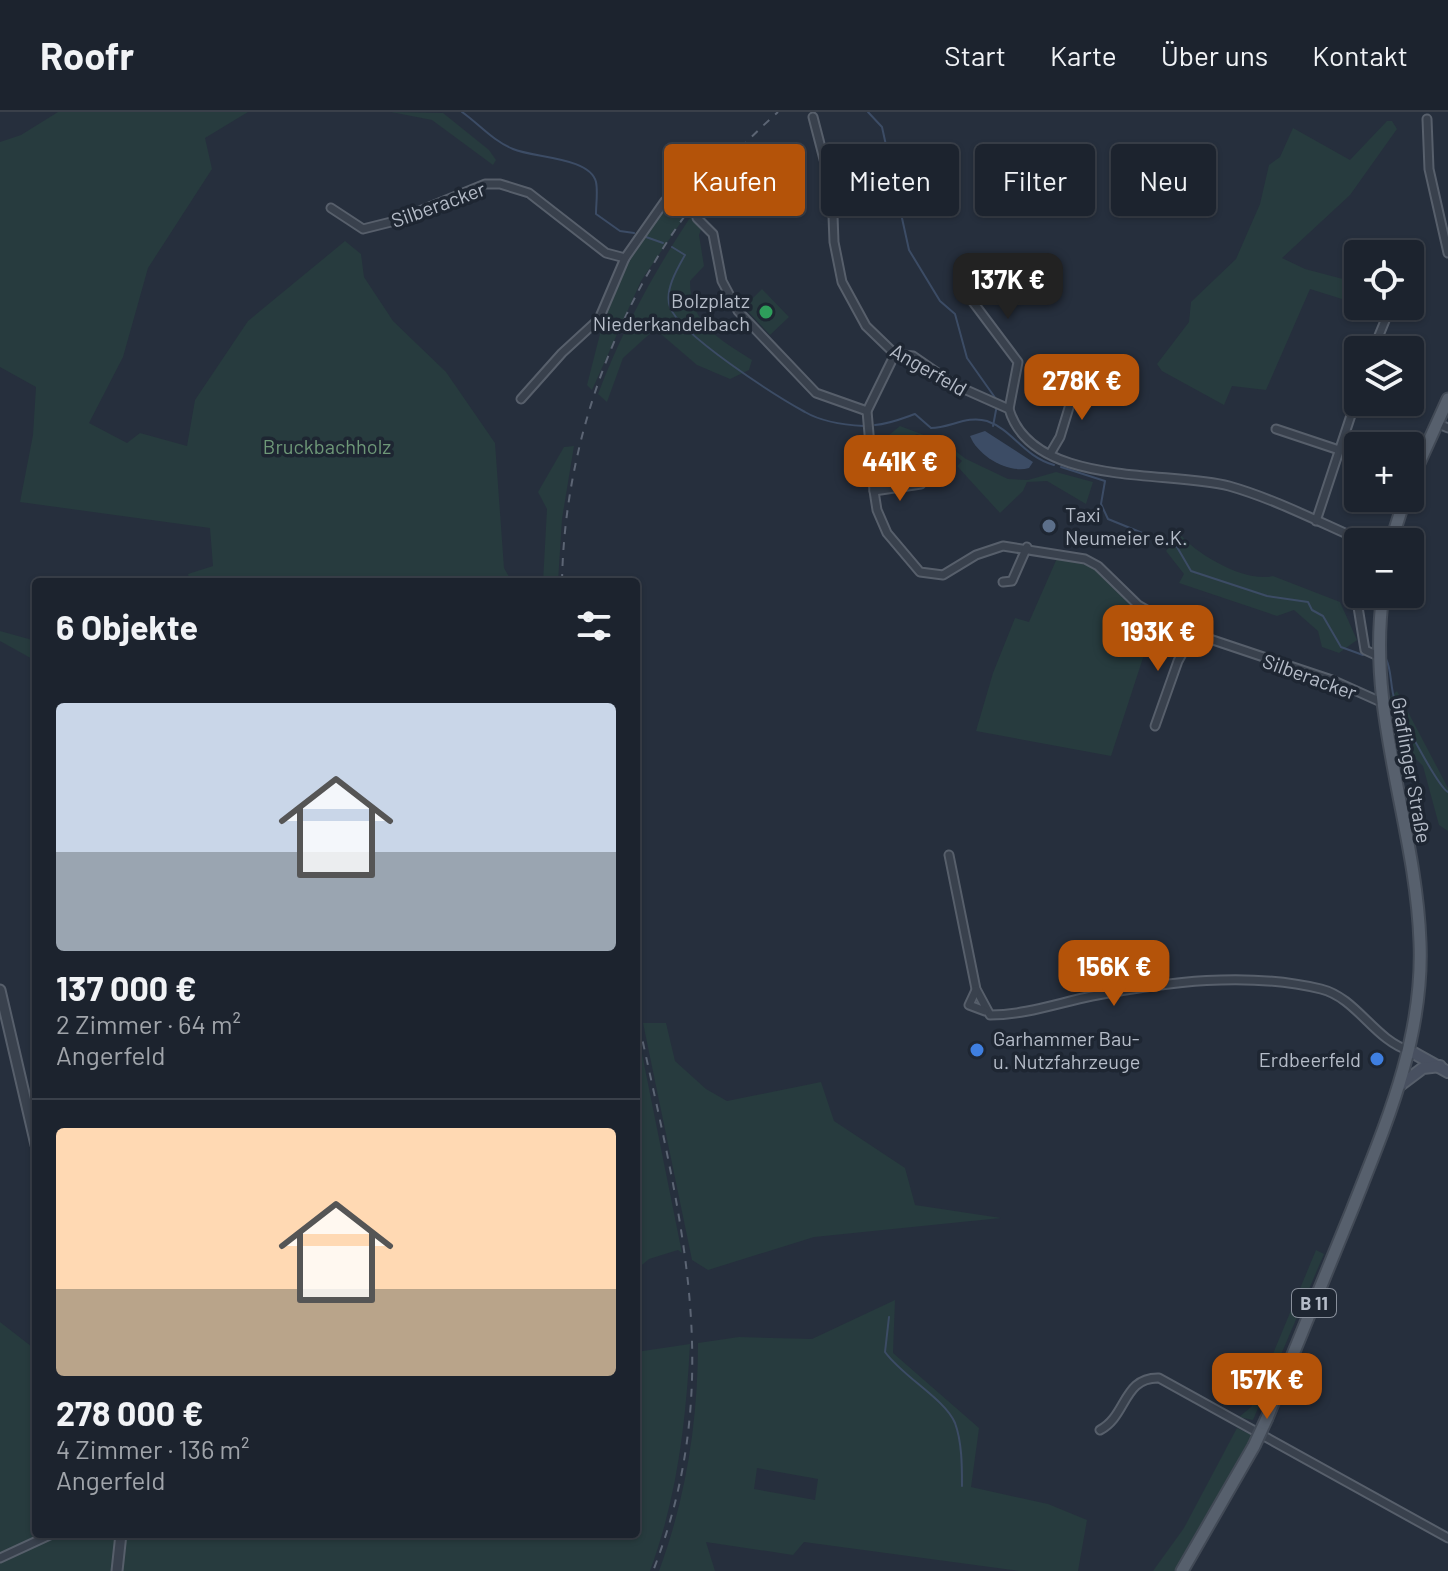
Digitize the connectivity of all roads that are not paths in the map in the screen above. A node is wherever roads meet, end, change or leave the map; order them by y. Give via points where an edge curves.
1 (813, 117) dead end
2 (1427, 119) dead end
3 (664, 202) edge
4 (331, 208) dead end
5 (697, 218) tunnel mouth
6 (1448, 253) edge
7 (625, 258) junction
8 (970, 298) dead end
9 (895, 354) junction
10 (1079, 375) dead end
11 (521, 399) dead end
12 (1448, 399) edge
13 (1009, 409) junction
14 (867, 411) junction
15 (1351, 416) edge
16 (1442, 426) edge
17 (1276, 429) dead end
18 (1339, 450) junction
19 (1050, 454) junction
20 (1424, 458) edge
21 (921, 484) dead end
22 (874, 491) junction
23 (1316, 521) junction
24 (1344, 533) edge
25 (1027, 547) junction
26 (1003, 582) dead end
27 (1358, 608) edge
28 (1382, 608) edge
29 (1193, 634) junction
30 (1378, 656) junction
31 (1381, 702) junction
32 (1155, 726) dead end
33 (949, 855) dead end
34 (976, 989) junction
35 (0, 990) edge
36 (985, 1011) junction
37 (1410, 1051) junction
38 (1444, 1069) edge
39 (1399, 1086) junction
40 (32, 1128) edge
41 (1100, 1430) dead end
42 (43, 1538) edge
43 (121, 1538) edge
44 (1448, 1538) edge
45 (0, 1558) edge
46 (117, 1571) edge
47 (1182, 1571) edge

1 - 9 street, Angerfeld via 832,190 842,282 866,326
2 - 6 street via 1429,169
3 - 7 street
4 - 7 street, Silberacker via 363,229 485,184 515,187 606,253
5 - 14 street via 713,234 722,281 738,311 804,384
7 - 11 street via 599,319
8 - 13 street via 1018,362
9 - 13 street, Angerfeld via 913,356 955,385
9 - 14 street
10 - 19 street
12 - 16 main road
13 - 19 street, Angerfeld via 1027,436
14 - 22 street, Silberacker
15 - 18 street
16 - 20 main road
17 - 18 street
18 - 23 street
19 - 23 street, Angerfeld via 1082,468 1228,486
21 - 22 street
22 - 25 street, Silberacker via 887,533 920,572 943,575 990,549
23 - 24 street, Angerfeld
25 - 26 street via 1012,581
25 - 29 street, Silberacker via 1085,559 1138,605
27 - 30 street via 1365,650
28 - 30 main road, Graflinger Straße / B 11
29 - 31 street, Silberacker via 1332,680
29 - 32 street
30 - 31 main road, Graflinger Straße / B 11
31 - 37 main road, Graflinger Straße / B 11 via 1420,939
33 - 34 street
34 - 36 street
34 - 36 street via 969,1005
35 - 40 street
36 - 37 street via 1014,1014 1192,980 1272,981 1325,989 1384,1039
37 - 38 main road
37 - 39 main road, B 11
38 - 39 main road via 1423,1068
39 - 47 main road, B 11, bridge via 1267,1418
41 - 44 street via 1116,1417 1134,1385 1159,1378
42 - 45 street
43 - 46 street

